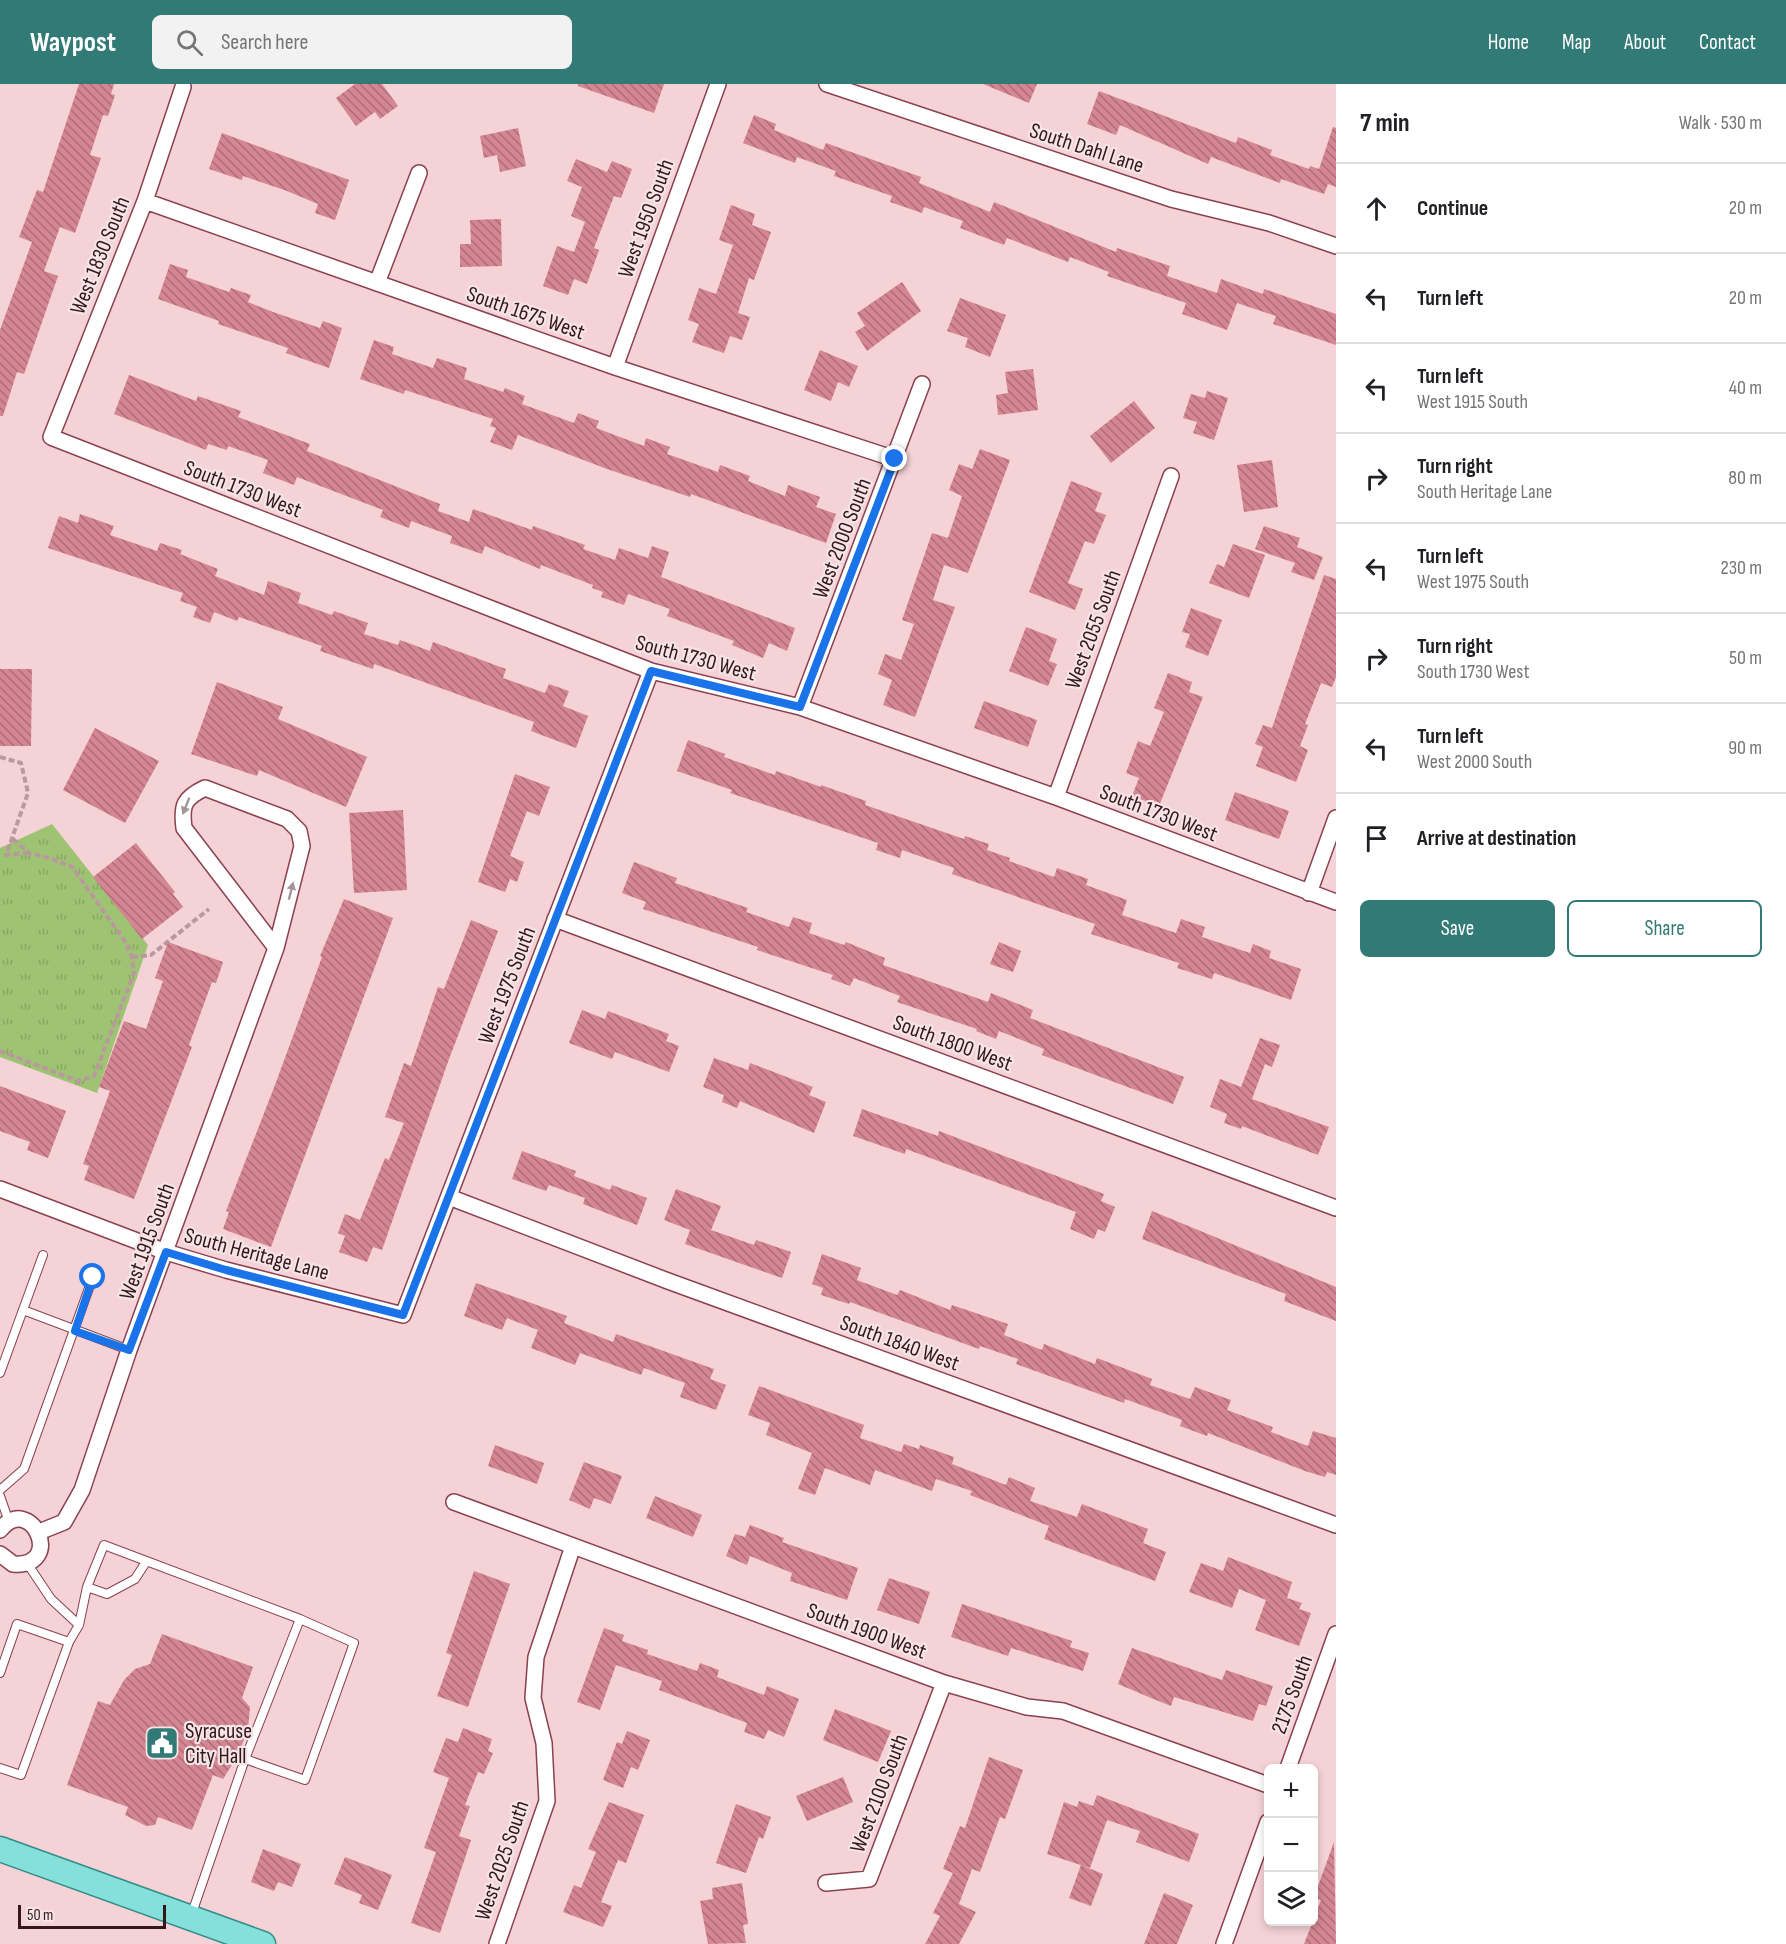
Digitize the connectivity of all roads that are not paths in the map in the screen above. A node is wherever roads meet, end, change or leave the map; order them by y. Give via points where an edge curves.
1 (718, 84) edge
2 (826, 84) edge
3 (183, 87) dead end
4 (419, 173) dead end
5 (145, 201) junction
6 (1336, 246) edge
7 (377, 284) junction
8 (615, 367) junction
9 (922, 384) dead end
10 (51, 437) joint
11 (895, 459) junction
12 (1171, 476) dead end
13 (651, 671) junction
14 (800, 707) junction
15 (1056, 797) junction
16 (1336, 818) edge
17 (1309, 893) junction
18 (1336, 903) edge
19 (555, 919) junction
20 (276, 948) junction
21 (0, 1189) edge
22 (449, 1197) junction
23 (1336, 1208) edge
24 (166, 1252) junction
25 (43, 1255) dead end
26 (93, 1277) dead end
27 (23, 1310) junction
28 (403, 1315) joint
29 (75, 1331) junction
30 (129, 1350) junction
31 (0, 1373) edge
32 (0, 1490) edge
33 (0, 1496) edge
34 (454, 1502) dead end
35 (1336, 1525) edge
36 (4, 1526) edge
37 (39, 1532) junction
38 (573, 1546) junction
39 (0, 1555) edge
40 (146, 1562) junction
41 (27, 1563) junction
42 (87, 1587) junction
43 (300, 1619) junction
44 (79, 1624) junction
45 (1336, 1634) edge
46 (69, 1642) junction
47 (0, 1673) edge
48 (944, 1683) junction
49 (246, 1759) junction
50 (1289, 1764) edge
51 (0, 1768) edge
52 (1264, 1783) edge
53 (1264, 1836) edge
54 (0, 1850) edge
55 (826, 1883) dead end
56 (190, 1918) junction
57 (263, 1944) edge
58 (496, 1944) edge
59 (1224, 1944) edge

1 - 8 street, West 1950 South
2 - 6 street, South Dahl Lane via 1171,199 1269,223
3 - 5 street, West 1830 South
4 - 7 street
5 - 7 street, South 1675 West
5 - 10 street, West 1830 South
7 - 8 street, South 1675 West
8 - 11 street, South 1675 West
9 - 11 street, West 2000 South
10 - 13 street, South 1730 West
11 - 14 street, West 2000 South
12 - 15 street, West 2055 South
13 - 14 street, South 1730 West
13 - 19 street, West 1975 South
14 - 15 street, South 1730 West
15 - 17 street, South 1730 West
16 - 17 street
17 - 18 street, South 1730 West
19 - 22 street, West 1975 South
19 - 23 street, South 1800 West
20 -> 20 street, West 1915 South via 302,846 300,831 287,819 205,788 191,795 182,814 184,828
20 - 24 street, West 1915 South
21 - 24 street, South Heritage Lane
22 - 28 street, West 1975 South
22 - 35 street, South 1840 West
24 - 28 street, South Heritage Lane
24 - 30 street, West 1915 South
25 - 27 lane
26 - 29 lane
27 - 29 lane
27 - 31 lane
29 - 30 lane
29 - 32 lane via 24,1469
30 - 37 street, West 1915 South via 82,1490 64,1522
33 - 36 lane
34 - 38 street, South 1900 West
36 - 37 street via 21,1520
37 - 41 street via 38,1554
38 - 48 street, South 1900 West
38 - 58 street, West 2025 South via 536,1658 533,1698 544,1743 547,1801
39 - 41 street via 13,1564
40 - 42 lane via 135,1579 108,1594
40 - 42 lane via 104,1545
40 - 43 lane
41 - 44 lane via 51,1599
42 - 44 lane
43 - 49 lane
43 - 49 lane via 354,1643 305,1780
44 - 46 lane
45 - 50 street, 2175 South
46 - 47 lane via 17,1624
46 - 51 lane via 21,1774
48 - 52 street, South 1900 West via 1027,1707 1063,1711
48 - 55 street, West 2100 South via 869,1879
49 - 56 lane
53 - 59 street
54 - 56 main road
56 - 57 main road

